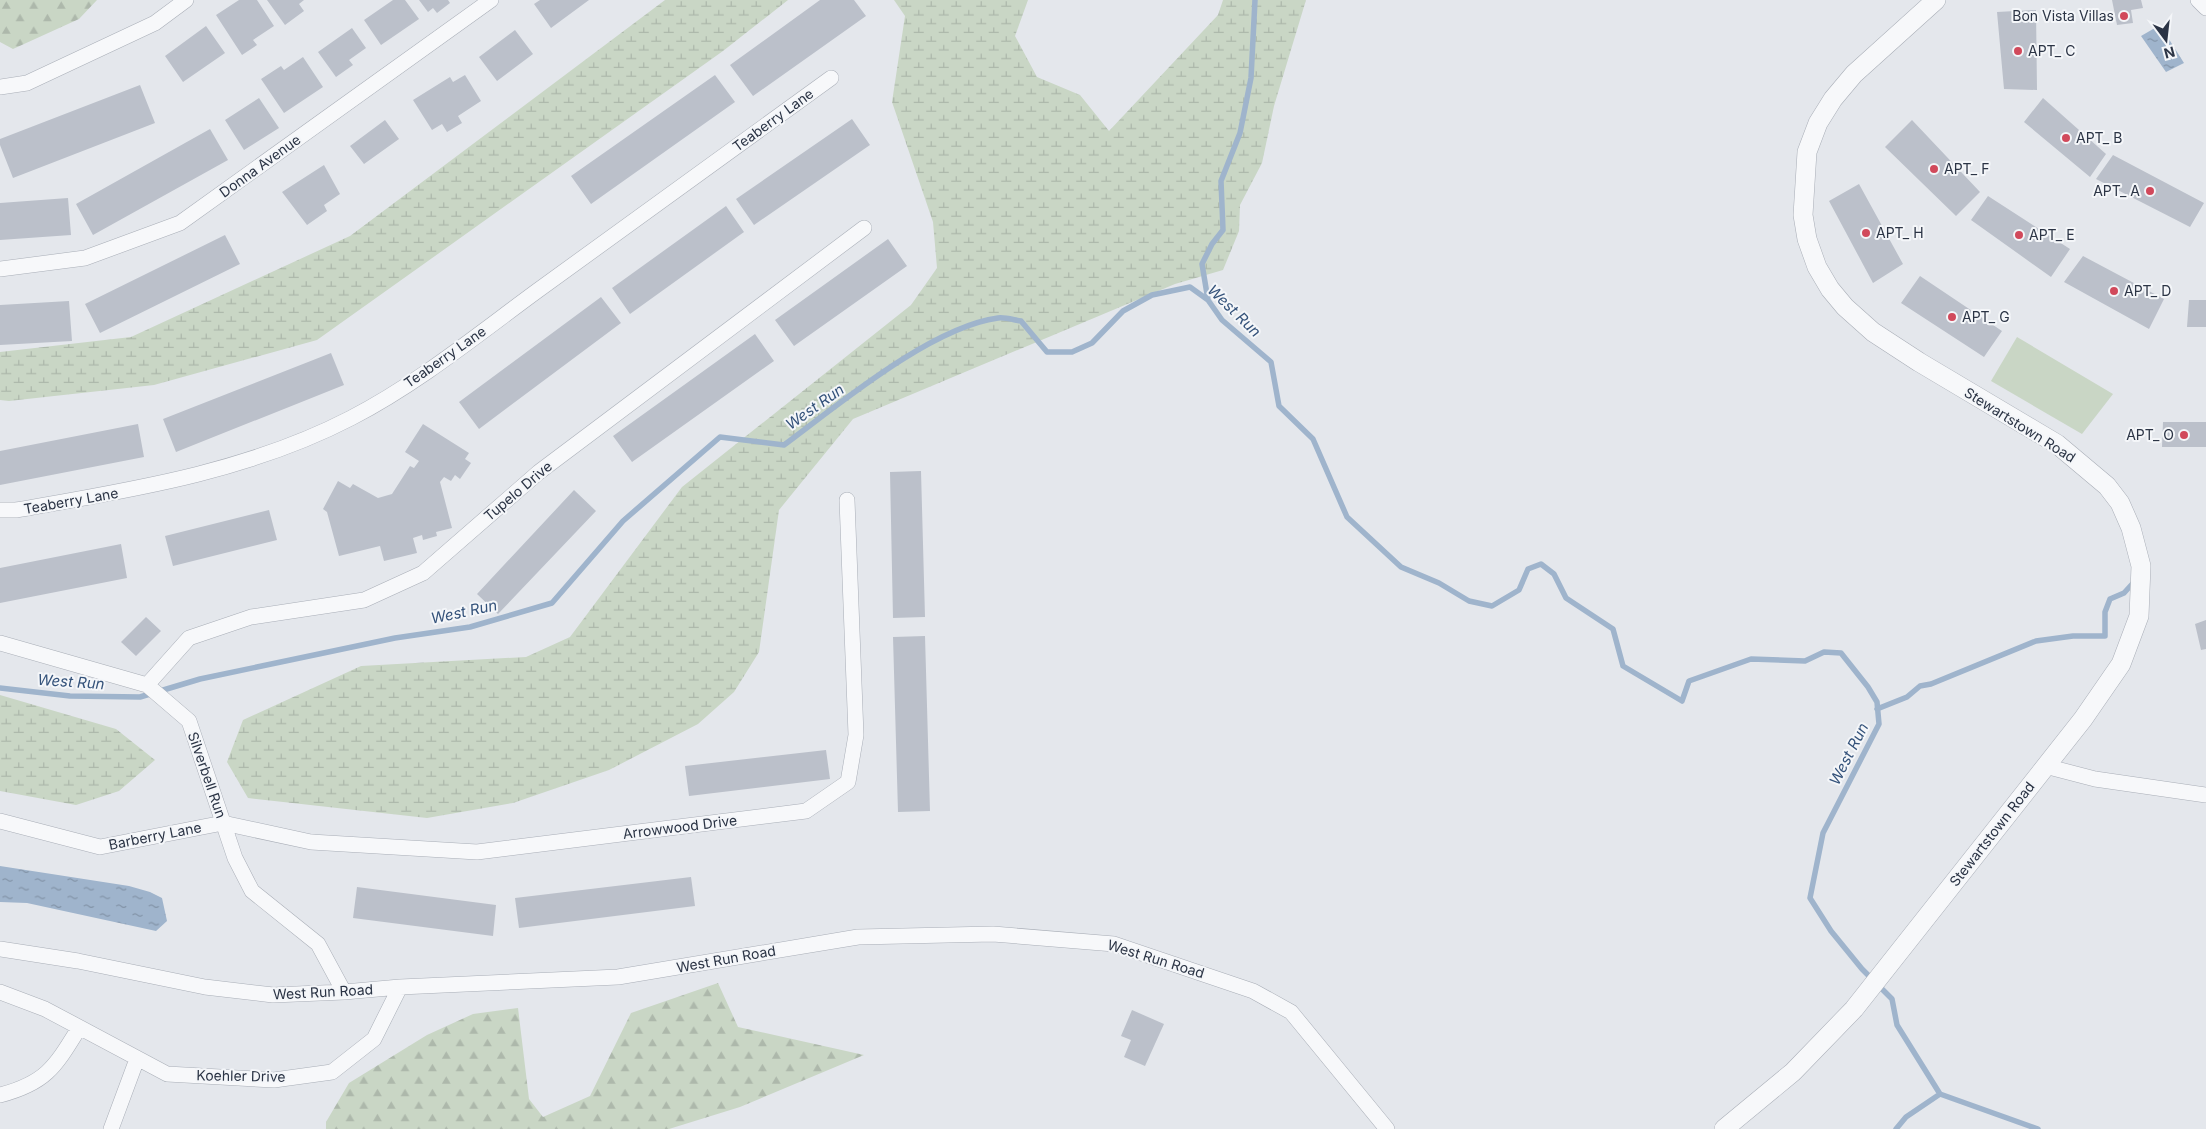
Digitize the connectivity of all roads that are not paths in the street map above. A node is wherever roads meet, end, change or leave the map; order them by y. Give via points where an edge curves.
1 (186, 0) edge
2 (492, 0) edge
3 (1936, 0) edge
4 (2198, 0) edge
5 (2206, 8) edge
6 (830, 78) dead end
7 (0, 87) edge
8 (864, 228) dead end
9 (0, 269) edge
10 (848, 500) dead end
11 (0, 510) edge
12 (0, 643) edge
13 (148, 686) junction
14 (2045, 766) junction
15 (2206, 796) edge
16 (0, 821) edge
17 (223, 823) junction
18 (0, 949) edge
19 (400, 987) junction
20 (0, 992) edge
21 (344, 992) junction
22 (79, 1028) junction
23 (137, 1058) junction
24 (0, 1095) edge
25 (111, 1129) edge
26 (1387, 1129) edge
27 (1724, 1129) edge

1 - 7 street via 155,23 27,83
2 - 9 street, Donna Avenue via 180,223 85,258
3 - 14 street, Stewartstown Road via 1854,74 1818,123 1807,152 1804,215 1807,239 1817,267 1830,289 1873,332 2057,444 2107,486 2120,503 2131,528 2141,566 2141,602 2130,643 2121,664 2098,698
4 - 5 street
6 - 11 street, Teaberry Lane via 428,371 351,418 266,454 208,471 143,488
8 - 13 street, Tupelo Drive via 539,472 423,573 364,600 251,617 189,638
10 - 17 street, Arrowwood Drive via 856,734 848,782 806,811 477,852 311,842
12 - 13 street, Silverbell Run
13 - 17 street, Silverbell Run via 188,721
14 - 15 street via 2095,779
14 - 27 street, Stewartstown Road via 1854,1010 1793,1072
16 - 17 street, Barberry Lane via 100,847
17 - 21 street, Silverbell Run via 235,858 252,891 318,944
18 - 21 street, West Run Road via 273,995
19 - 21 street, West Run Road
19 - 23 street, Koehler Drive via 374,1039 332,1072 274,1080 166,1074
19 - 26 street, West Run Road via 618,978 858,936 993,934 1114,944 1253,991 1292,1012
20 - 22 street, Koehler Drive via 45,1009
22 - 23 street, Koehler Drive
22 - 24 street via 45,1077 23,1089
23 - 25 street

